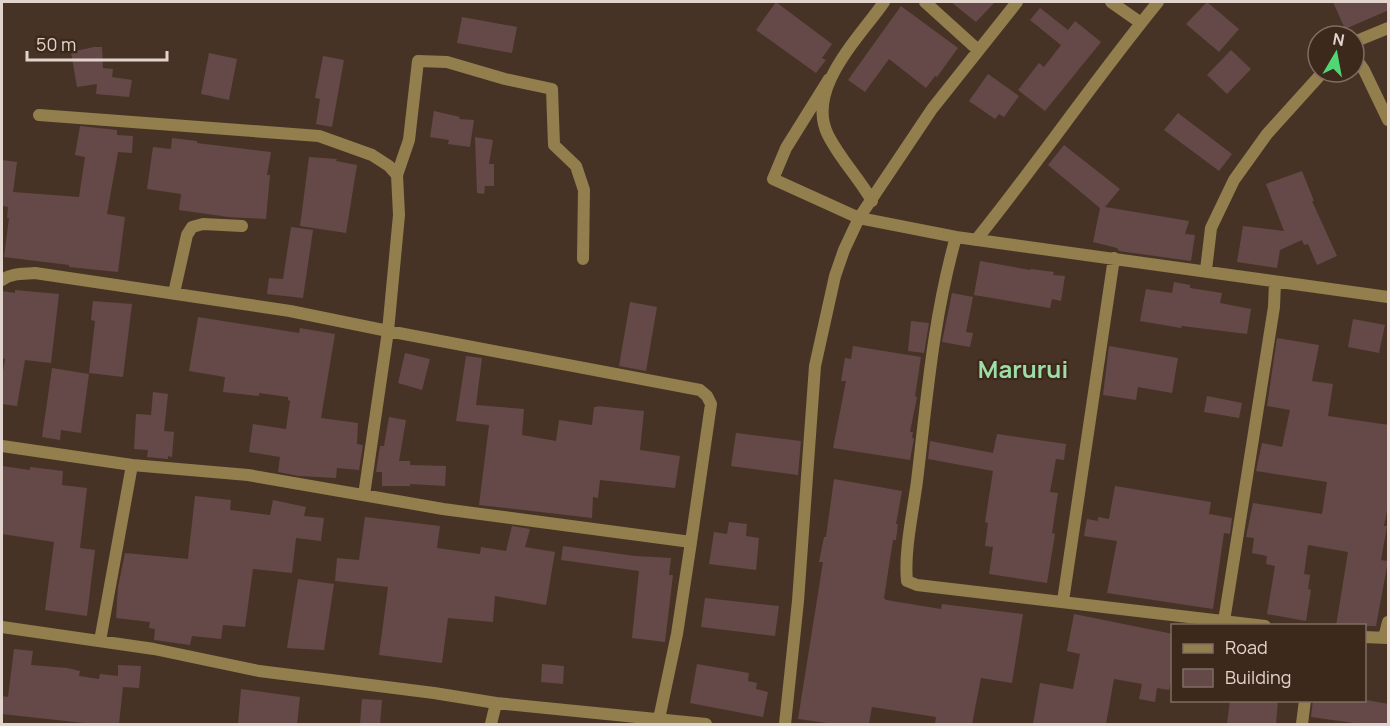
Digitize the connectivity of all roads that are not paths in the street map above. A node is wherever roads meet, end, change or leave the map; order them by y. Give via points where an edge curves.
1 (884, 2) edge
2 (925, 2) edge
3 (1017, 2) edge
4 (1111, 2) edge
5 (1158, 2) edge
6 (1141, 23) junction
7 (1389, 28) edge
8 (1366, 37) edge
9 (978, 50) junction
10 (1366, 74) edge
11 (829, 79) junction
12 (1312, 84) edge
13 (39, 115) dead end
14 (1389, 120) edge
15 (397, 175) junction
16 (872, 201) junction
17 (859, 218) junction
18 (242, 226) dead end
19 (956, 237) junction
20 (976, 240) junction
21 (1114, 258) junction
22 (583, 259) dead end
23 (1206, 270) junction
24 (2, 280) edge
25 (1275, 282) junction
26 (174, 293) junction
27 (1389, 297) edge
28 (388, 331) junction
29 (2, 446) edge
30 (132, 465) junction
31 (364, 495) junction
32 (691, 542) junction
33 (1063, 601) junction
34 (1224, 621) junction
35 (1389, 622) edge
36 (1249, 624) edge
37 (2, 627) edge
38 (1366, 638) edge
39 (1387, 638) edge
40 (100, 641) junction
41 (1305, 702) edge
42 (496, 703) junction
43 (659, 719) junction
44 (491, 724) edge
45 (706, 724) edge
46 (785, 724) edge
47 (1302, 724) edge

1 - 11 street
2 - 9 street
3 - 9 street
4 - 6 street
5 - 6 street
6 - 20 street
7 - 8 street
9 - 16 street via 932,109
10 - 14 street
11 - 16 street via 822,112 827,133
11 - 17 street via 786,148 773,179
12 - 23 street via 1267,134 1234,180 1211,228
13 - 15 street via 319,136 372,155
15 - 22 street via 409,140 418,61 447,62 552,89 554,145 576,166 584,190
15 - 28 street via 399,215
16 - 17 street
17 - 19 street
17 - 46 street via 836,276 815,366
18 - 26 street via 192,227
19 - 20 street
19 - 33 street via 944,280 926,391 907,582
20 - 21 street
21 - 23 street
21 - 33 street
23 - 25 street
24 - 26 street via 6,276 35,273
25 - 27 street
25 - 34 street
26 - 28 street
28 - 31 street
28 - 32 street via 700,390 711,404
29 - 30 street
30 - 31 street via 248,475
30 - 40 street
31 - 32 street
32 - 43 street
33 - 34 street
34 - 36 street
35 - 39 street
37 - 40 street
38 - 39 street
40 - 42 street via 259,671
41 - 47 street
42 - 43 street
42 - 44 street
43 - 45 street

